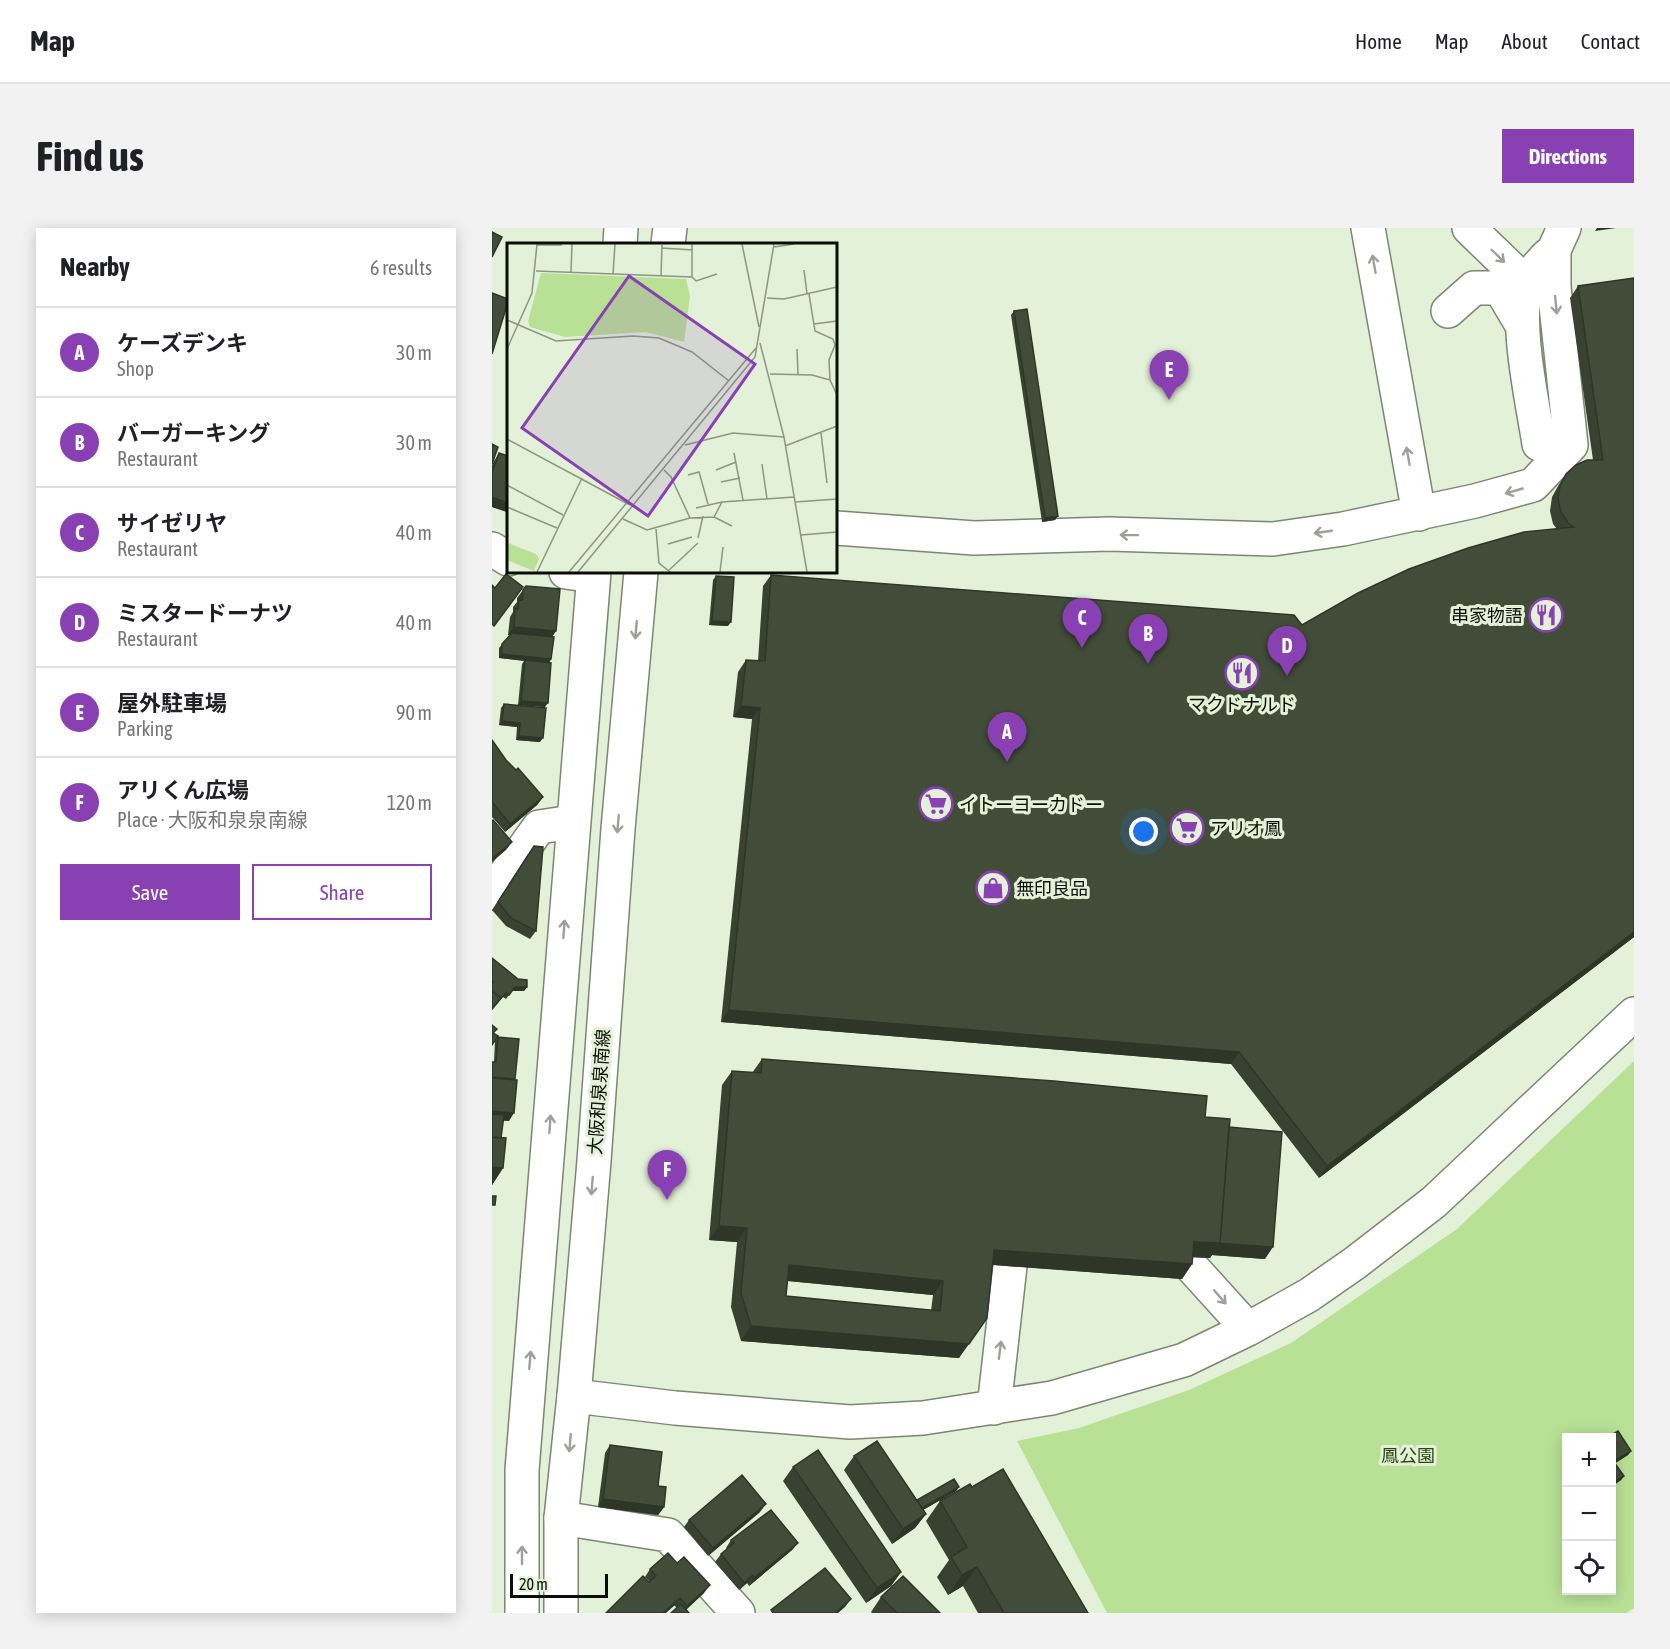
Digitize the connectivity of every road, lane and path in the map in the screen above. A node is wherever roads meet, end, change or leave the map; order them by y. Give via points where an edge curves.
1 (621, 228) edge
2 (670, 228) edge
3 (1368, 228) edge
4 (1469, 228) edge
5 (1559, 239) edge
6 (620, 243) edge
7 (668, 243) edge
8 (1527, 284) junction
9 (1448, 311) dead end
10 (1522, 325) junction
11 (1539, 444) dead end
12 (1419, 514) junction
13 (837, 528) edge
14 (492, 549) edge
15 (507, 558) edge
16 (584, 573) edge
17 (641, 573) edge
18 (572, 822) junction
19 (492, 893) edge
20 (1634, 1014) edge
21 (1012, 1248) edge
22 (1190, 1265) edge
23 (1248, 1329) junction
24 (574, 1396) junction
25 (994, 1408) junction
26 (561, 1518) junction
27 (522, 1613) edge
28 (561, 1613) edge
29 (738, 1613) edge

1 - 6 main road
2 - 7 main road
12 -> 3 main road
4 -> 8 main road
5 - 8 main road
5 -> 12 main road via 1554,287 1571,445 1533,485
8 - 10 main road
9 - 10 main road via 1474,288 1500,288
10 - 11 main road
12 -> 13 main road via 1272,539 1109,534 974,538
14 - 15 main road
16 - 18 main road
17 -> 24 main road, 大阪和泉泉南線
18 - 19 main road via 539,827
27 -> 18 main road via 522,1470
20 - 23 main road via 1423,1211 1309,1295
25 -> 21 main road
22 -> 23 main road
23 - 25 main road via 1184,1360 1052,1398
24 - 25 main road via 850,1422 923,1418
24 -> 26 main road, 大阪和泉泉南線
26 - 28 main road, 大阪和泉泉南線
26 - 29 main road via 668,1535

